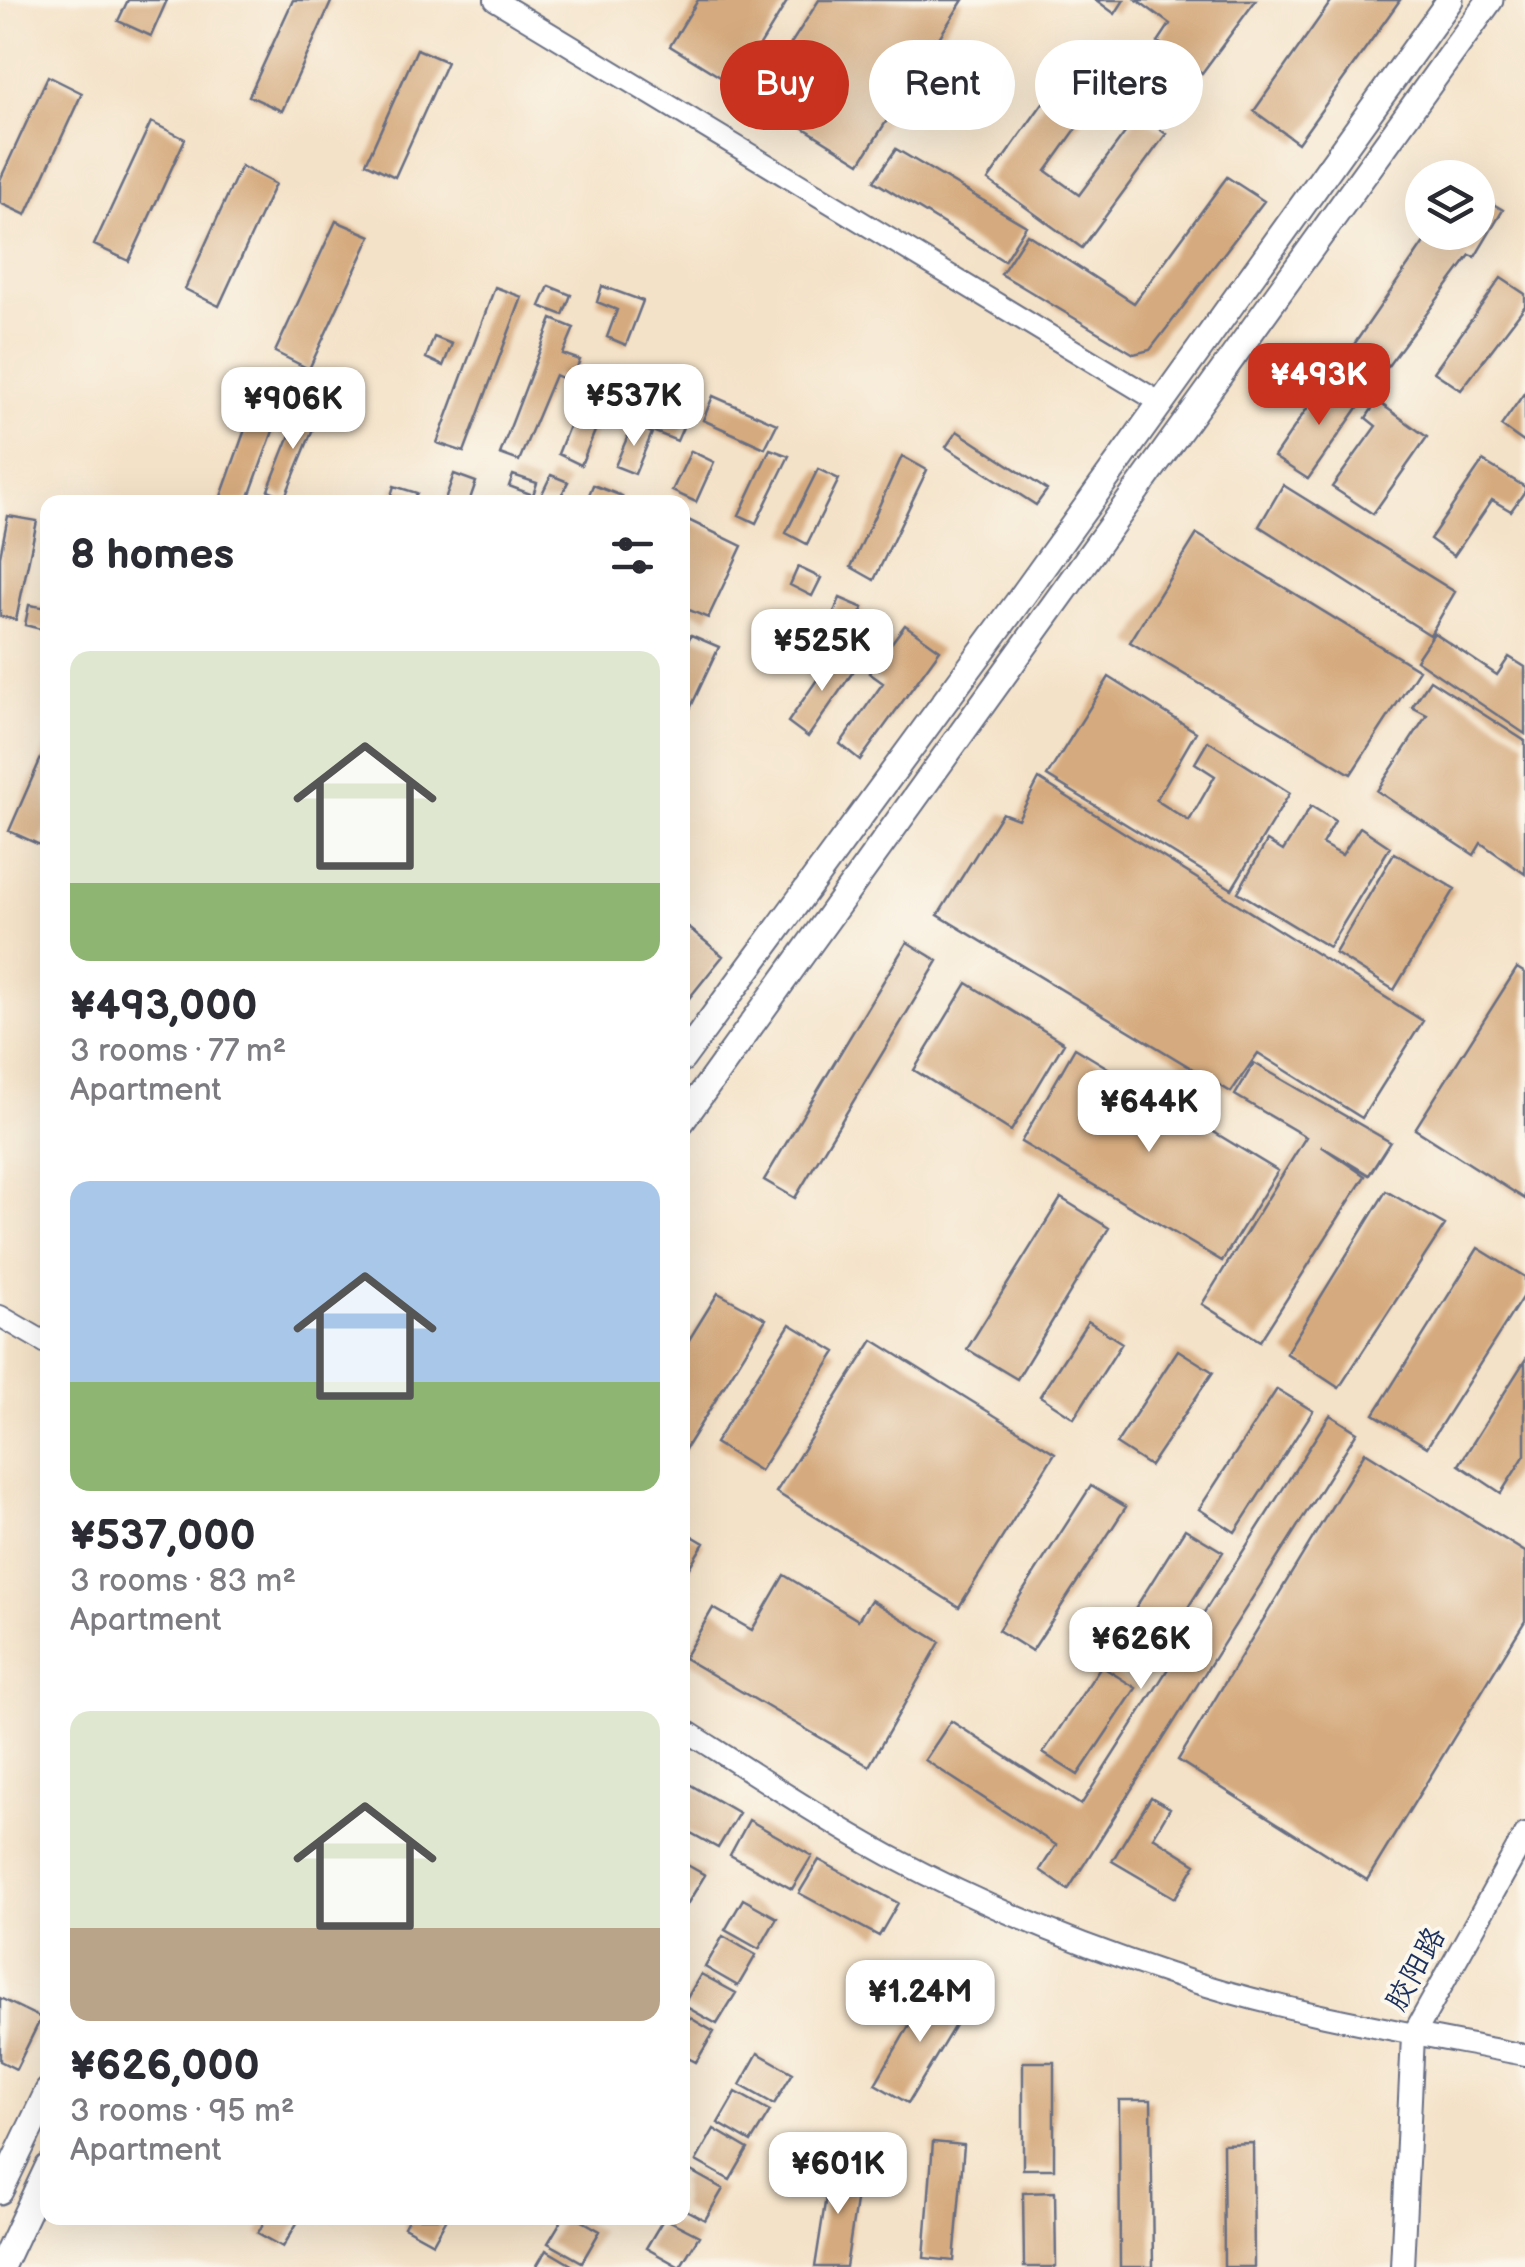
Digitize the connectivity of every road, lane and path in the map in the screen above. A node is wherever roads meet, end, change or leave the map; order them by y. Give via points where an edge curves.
1 (495, 0) edge
2 (1450, 0) edge
3 (1490, 0) edge
4 (1161, 403) junction
5 (690, 1048) edge
6 (690, 1110) edge
7 (0, 1316) edge
8 (40, 1339) edge
9 (690, 1733) edge
10 (1525, 1835) edge
11 (1413, 2036) junction
12 (1525, 2054) edge
13 (40, 2108) edge
14 (40, 2184) edge
15 (0, 2192) edge
16 (1, 2267) edge
17 (1402, 2267) edge

1 - 4 street
2 - 4 main road
3 - 6 main road
4 - 5 main road
7 - 8 street
9 - 11 street via 889,1855 973,1897 1170,1974
10 - 11 main road, 胶阳路
11 - 12 street
11 - 17 main road, 胶阳路
13 - 15 main road
14 - 16 main road

